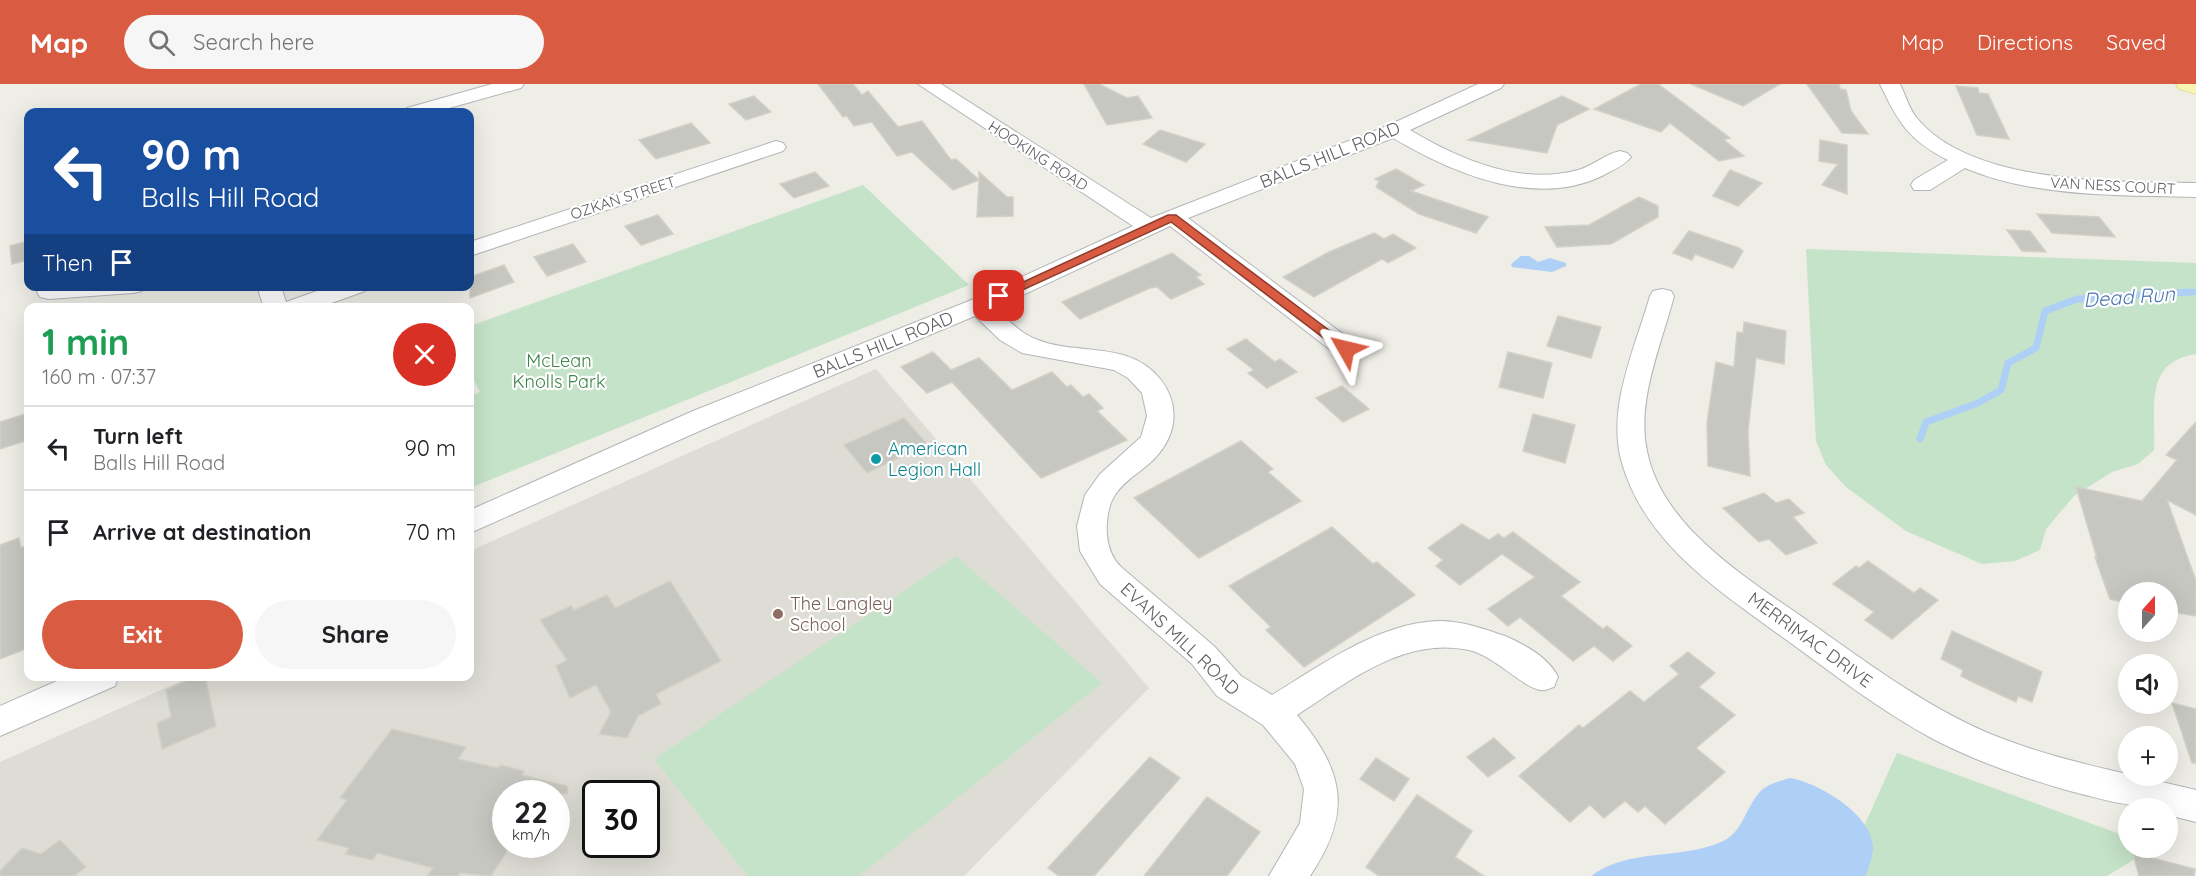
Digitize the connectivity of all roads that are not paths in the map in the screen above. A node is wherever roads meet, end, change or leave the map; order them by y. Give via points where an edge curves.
1 (514, 84) edge
2 (928, 84) edge
3 (1494, 84) edge
4 (1890, 84) edge
5 (2187, 84) edge
6 (2196, 87) edge
7 (428, 108) edge
8 (1394, 130) junction
9 (776, 147) dead end
10 (1620, 157) dead end
11 (1965, 159) junction
12 (1922, 185) dead end
13 (2196, 190) edge
14 (1172, 217) junction
15 (1149, 227) junction
16 (474, 248) edge
17 (63, 291) edge
18 (342, 291) edge
19 (49, 292) dead end
20 (1662, 296) dead end
21 (307, 303) edge
22 (978, 306) junction
23 (1346, 349) dead end
24 (474, 520) edge
25 (1542, 677) dead end
26 (92, 681) edge
27 (1272, 713) junction
28 (0, 721) edge
29 (2196, 806) edge
30 (1288, 876) edge

1 - 7 street
2 - 15 street, HOOKING ROAD
3 - 8 street, BALLS HILL ROAD
4 - 11 street, VAN NESS COURT via 1905,119 1939,146
5 - 6 main road
8 - 10 street via 1451,162 1517,179 1579,177
8 - 14 street, BALLS HILL ROAD
9 - 16 street, OZKAN STREET
11 - 12 street
11 - 13 street, VAN NESS COURT via 2015,176 2068,186
14 - 15 street, BALLS HILL ROAD
14 - 23 street
15 - 22 street, BALLS HILL ROAD
17 - 19 street
18 - 21 street
20 - 29 street, MERRIMAC DRIVE via 1631,415 1630,440 1650,496 1691,549 1722,577 1898,703 1950,732 2053,771
22 - 24 street, BALLS HILL ROAD via 703,418
22 - 27 street, EVANS MILL ROAD via 1014,339 1029,347 1104,357 1136,372 1149,383 1162,411 1160,428 1152,445 1102,491 1094,508 1092,534 1096,554 1108,573 1205,657 1227,684
25 - 27 street via 1505,650 1480,640 1429,635 1385,645
26 - 28 street
27 - 30 street, EVANS MILL ROAD via 1307,750 1319,773 1323,796 1321,821

